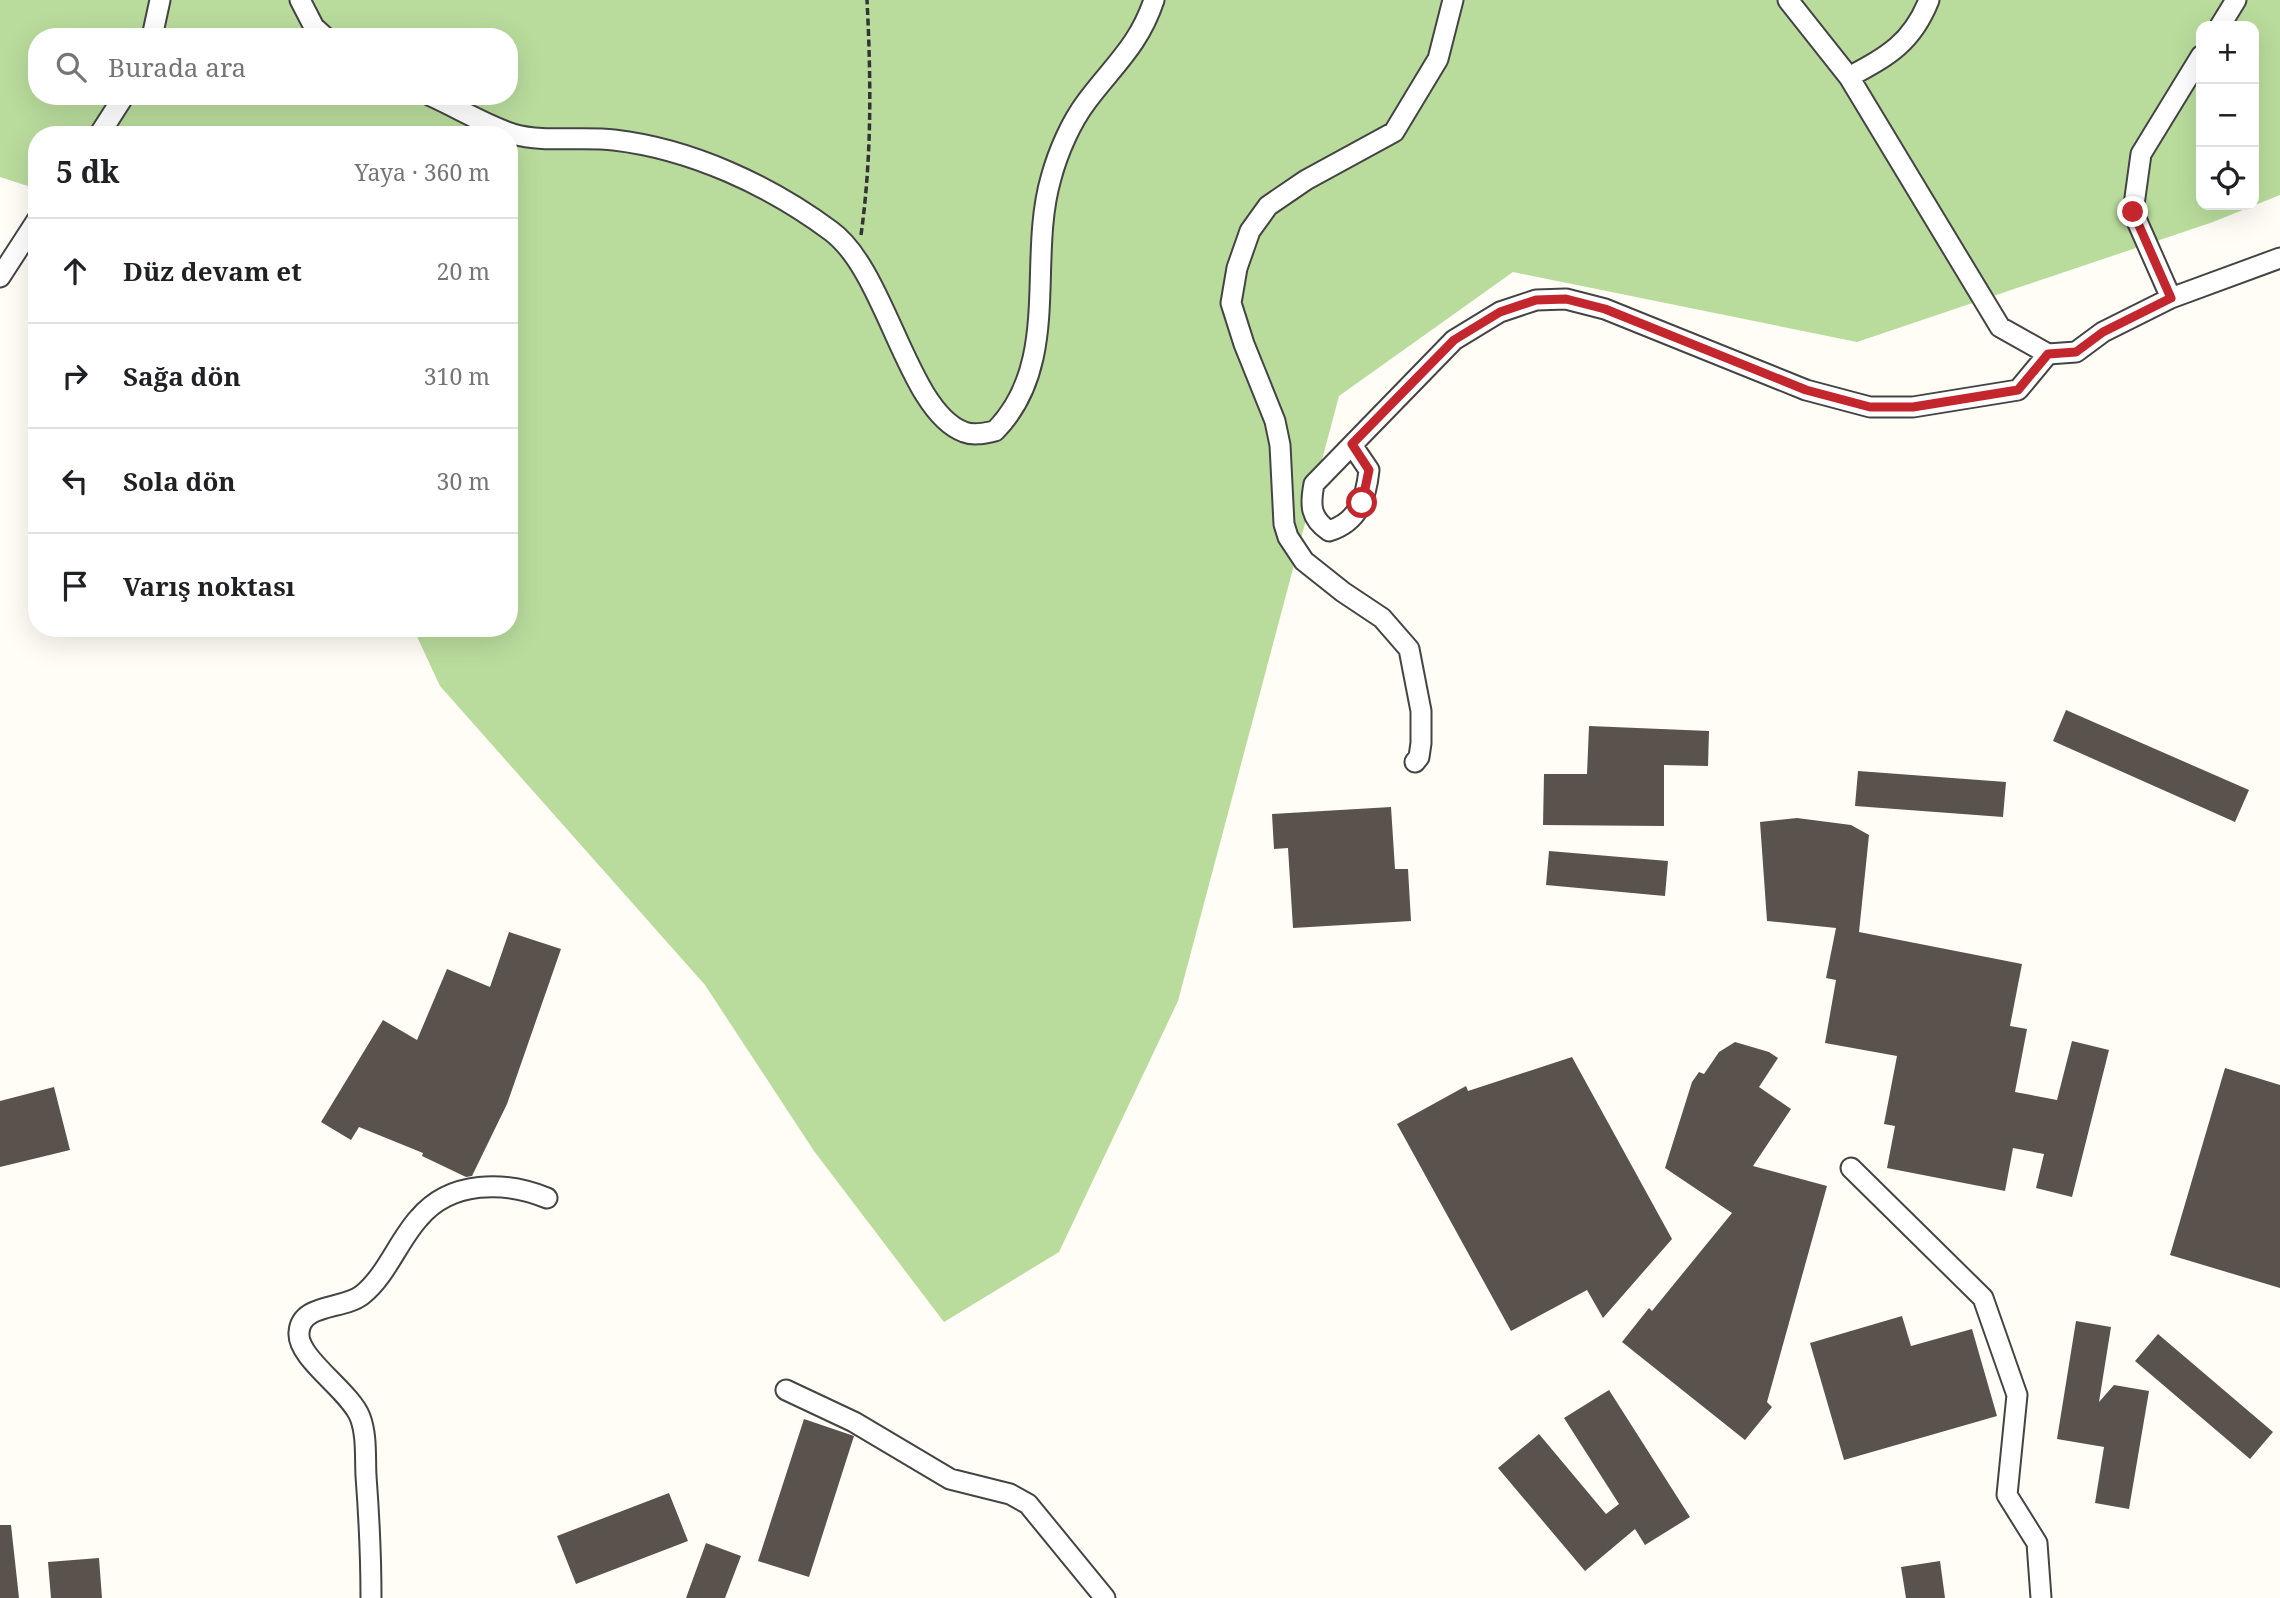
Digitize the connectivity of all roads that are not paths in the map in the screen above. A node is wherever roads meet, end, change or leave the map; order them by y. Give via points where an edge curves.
1 (160, 0) edge
2 (300, 0) edge
3 (1154, 0) edge
4 (1453, 0) edge
5 (1788, 0) edge
6 (1929, 0) edge
7 (2236, 0) edge
8 (2223, 21) edge
9 (154, 28) edge
10 (315, 28) edge
11 (2196, 64) edge
12 (1849, 77) junction
13 (118, 105) edge
14 (451, 105) edge
15 (105, 126) edge
16 (497, 126) edge
17 (518, 134) edge
18 (28, 234) edge
19 (2280, 258) edge
20 (0, 277) edge
21 (2171, 298) junction
22 (2048, 354) junction
23 (1352, 444) dead end
24 (1415, 762) dead end
25 (1851, 1168) dead end
26 (547, 1198) dead end
27 (786, 1390) dead end
28 (371, 1598) edge
29 (1105, 1598) edge
30 (2041, 1598) edge

1 - 9 street
2 - 10 street
3 - 17 street via 1145,27 1131,48 1086,101 1051,178 1044,218 1041,312 1030,366 1023,396 995,431 963,432 930,403 858,261 834,233 775,196 724,169 615,140
4 - 24 street via 1438,59 1394,132 1268,206 1250,231 1231,303 1275,421 1284,524 1296,552 1320,575 1382,618 1409,649 1421,711 1421,743
5 - 12 street
6 - 12 street via 1914,33
7 - 8 street
11 - 21 street via 2141,154 2133,212
12 - 22 street via 2000,327
13 - 15 street
14 - 16 street
18 - 20 street
19 - 21 street
21 - 22 street via 2103,332 2076,352
22 - 23 street via 2018,390 1913,407 1870,407 1806,390 1605,309 1566,299 1536,300 1500,312 1454,340
25 - 30 street via 1983,1298 2017,1395 2007,1495 2037,1543
26 - 28 street via 490,1186 445,1198 419,1217 365,1292 345,1305 310,1312 301,1322 298,1335 303,1348 349,1397 361,1420
27 - 29 street via 854,1422 950,1479 1010,1494 1028,1504

